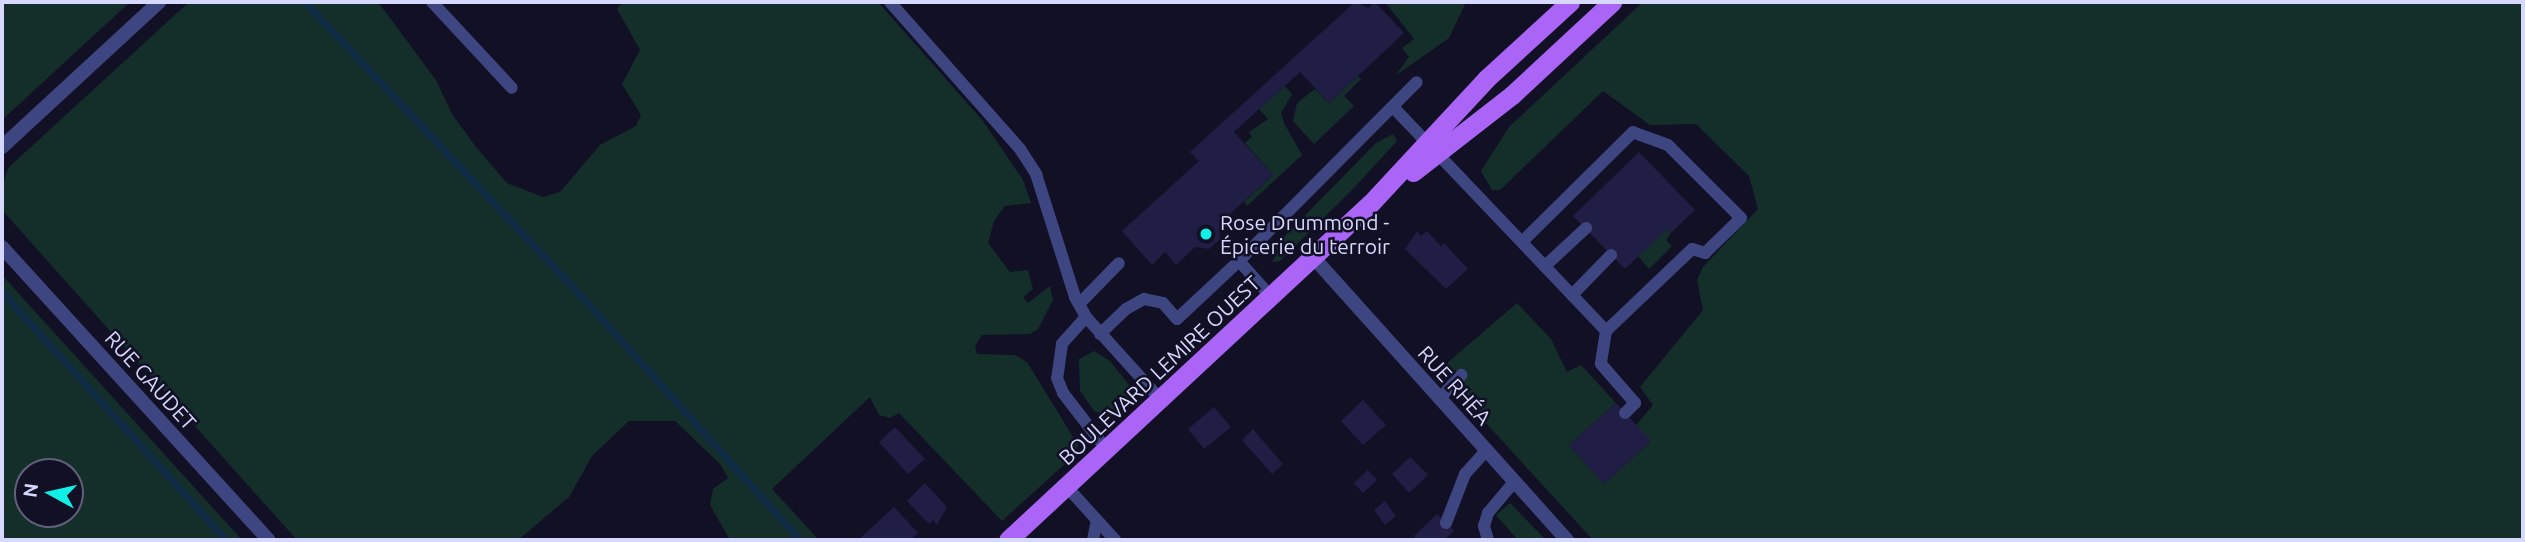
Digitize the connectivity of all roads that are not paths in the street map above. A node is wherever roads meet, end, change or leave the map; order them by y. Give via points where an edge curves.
1 (159, 2) edge
2 (432, 2) edge
3 (890, 2) edge
4 (1570, 2) edge
5 (1612, 2) edge
6 (1418, 82) dead end
7 (512, 88) dead end
8 (1393, 107) junction
9 (1434, 146) junction
10 (2, 147) edge
11 (1586, 228) dead end
12 (1522, 242) junction
13 (2, 247) edge
14 (1611, 255) dead end
15 (1314, 258) junction
16 (1239, 261) junction
17 (1119, 263) dead end
18 (1545, 266) junction
19 (1572, 295) junction
20 (1271, 297) junction
21 (1079, 304) junction
22 (1086, 317) junction
23 (1606, 331) junction
24 (1100, 334) junction
25 (1461, 375) dead end
26 (1439, 399) junction
27 (1161, 400) junction
28 (1625, 413) dead end
29 (1107, 450) junction
30 (1486, 451) junction
31 (1514, 482) junction
32 (1067, 487) junction
33 (1097, 520) junction
34 (1446, 523) dead end
35 (268, 540) edge
36 (1008, 540) edge
37 (1093, 540) edge
38 (1115, 540) edge
39 (1485, 540) edge
40 (1567, 540) edge

1 - 10 street
2 - 7 lane
3 - 21 lane via 1005,131 1035,174
4 - 9 main road, BOULEVARD LEMIRE OUEST via 1486,79
5 - 9 main road, BOULEVARD LEMIRE OUEST via 1512,95
6 - 8 lane
8 - 9 lane
8 - 16 lane
9 - 12 lane
9 - 15 main road, BOULEVARD LEMIRE OUEST
11 - 18 lane
12 - 18 lane
12 - 23 lane via 1633,132 1668,145 1741,218 1706,253 1692,249
13 - 35 street, RUE GAUDET
14 - 19 lane
15 - 20 main road, BOULEVARD LEMIRE OUEST
15 - 26 street, RUE RHÉA
16 - 20 lane
16 - 24 lane via 1177,319 1163,303 1144,299
17 - 21 lane
18 - 19 lane
19 - 23 lane
20 - 27 main road, BOULEVARD LEMIRE OUEST
21 - 22 lane
22 - 24 lane
22 - 29 lane via 1062,344 1058,378 1069,401
23 - 28 lane via 1601,364 1635,403
24 - 27 lane
25 - 26 lane
26 - 30 street, RUE RHÉA
27 - 29 main road, BOULEVARD LEMIRE OUEST
29 - 32 main road, BOULEVARD LEMIRE OUEST
30 - 31 street, RUE RHÉA
30 - 34 lane via 1460,485
31 - 39 lane via 1488,513
31 - 40 street, RUE RHÉA
32 - 33 lane
32 - 36 main road, BOULEVARD LEMIRE OUEST
33 - 37 lane
33 - 38 lane

